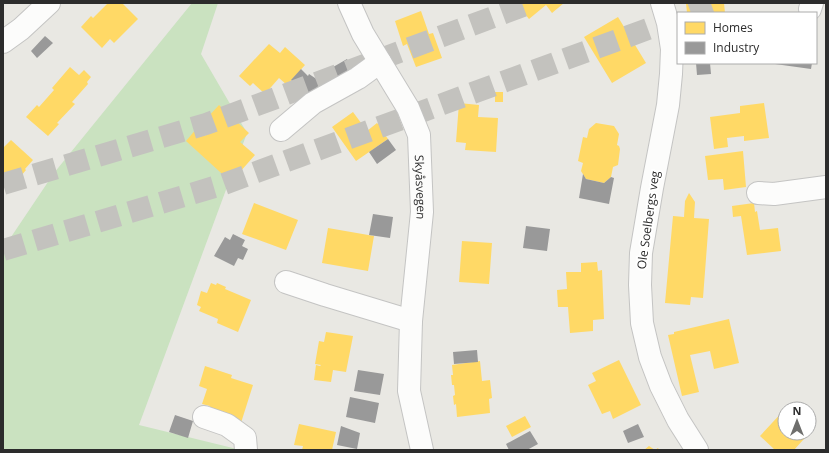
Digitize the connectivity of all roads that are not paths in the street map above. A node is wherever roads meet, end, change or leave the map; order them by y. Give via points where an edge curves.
1 (49, 3) edge
2 (349, 3) edge
3 (662, 3) edge
4 (3, 42) edge
5 (380, 62) junction
6 (280, 130) dead end
7 (826, 187) edge
8 (758, 193) dead end
9 (286, 282) dead end
10 (411, 321) junction
11 (204, 417) dead end
12 (246, 450) edge
13 (422, 450) edge
14 (697, 450) edge

1 - 4 street
2 - 5 street, Skyåsvegen via 363,34
3 - 14 street, Ole Soelbergs veg via 672,49 671,74 668,106 641,253 642,323 650,357 661,386
5 - 6 street via 358,78 313,103
5 - 10 street, Skyåsvegen via 408,108 419,134 422,212
7 - 8 street via 774,194
9 - 10 street
10 - 13 street, Skyåsvegen via 409,391
11 - 12 street via 227,425 245,438

